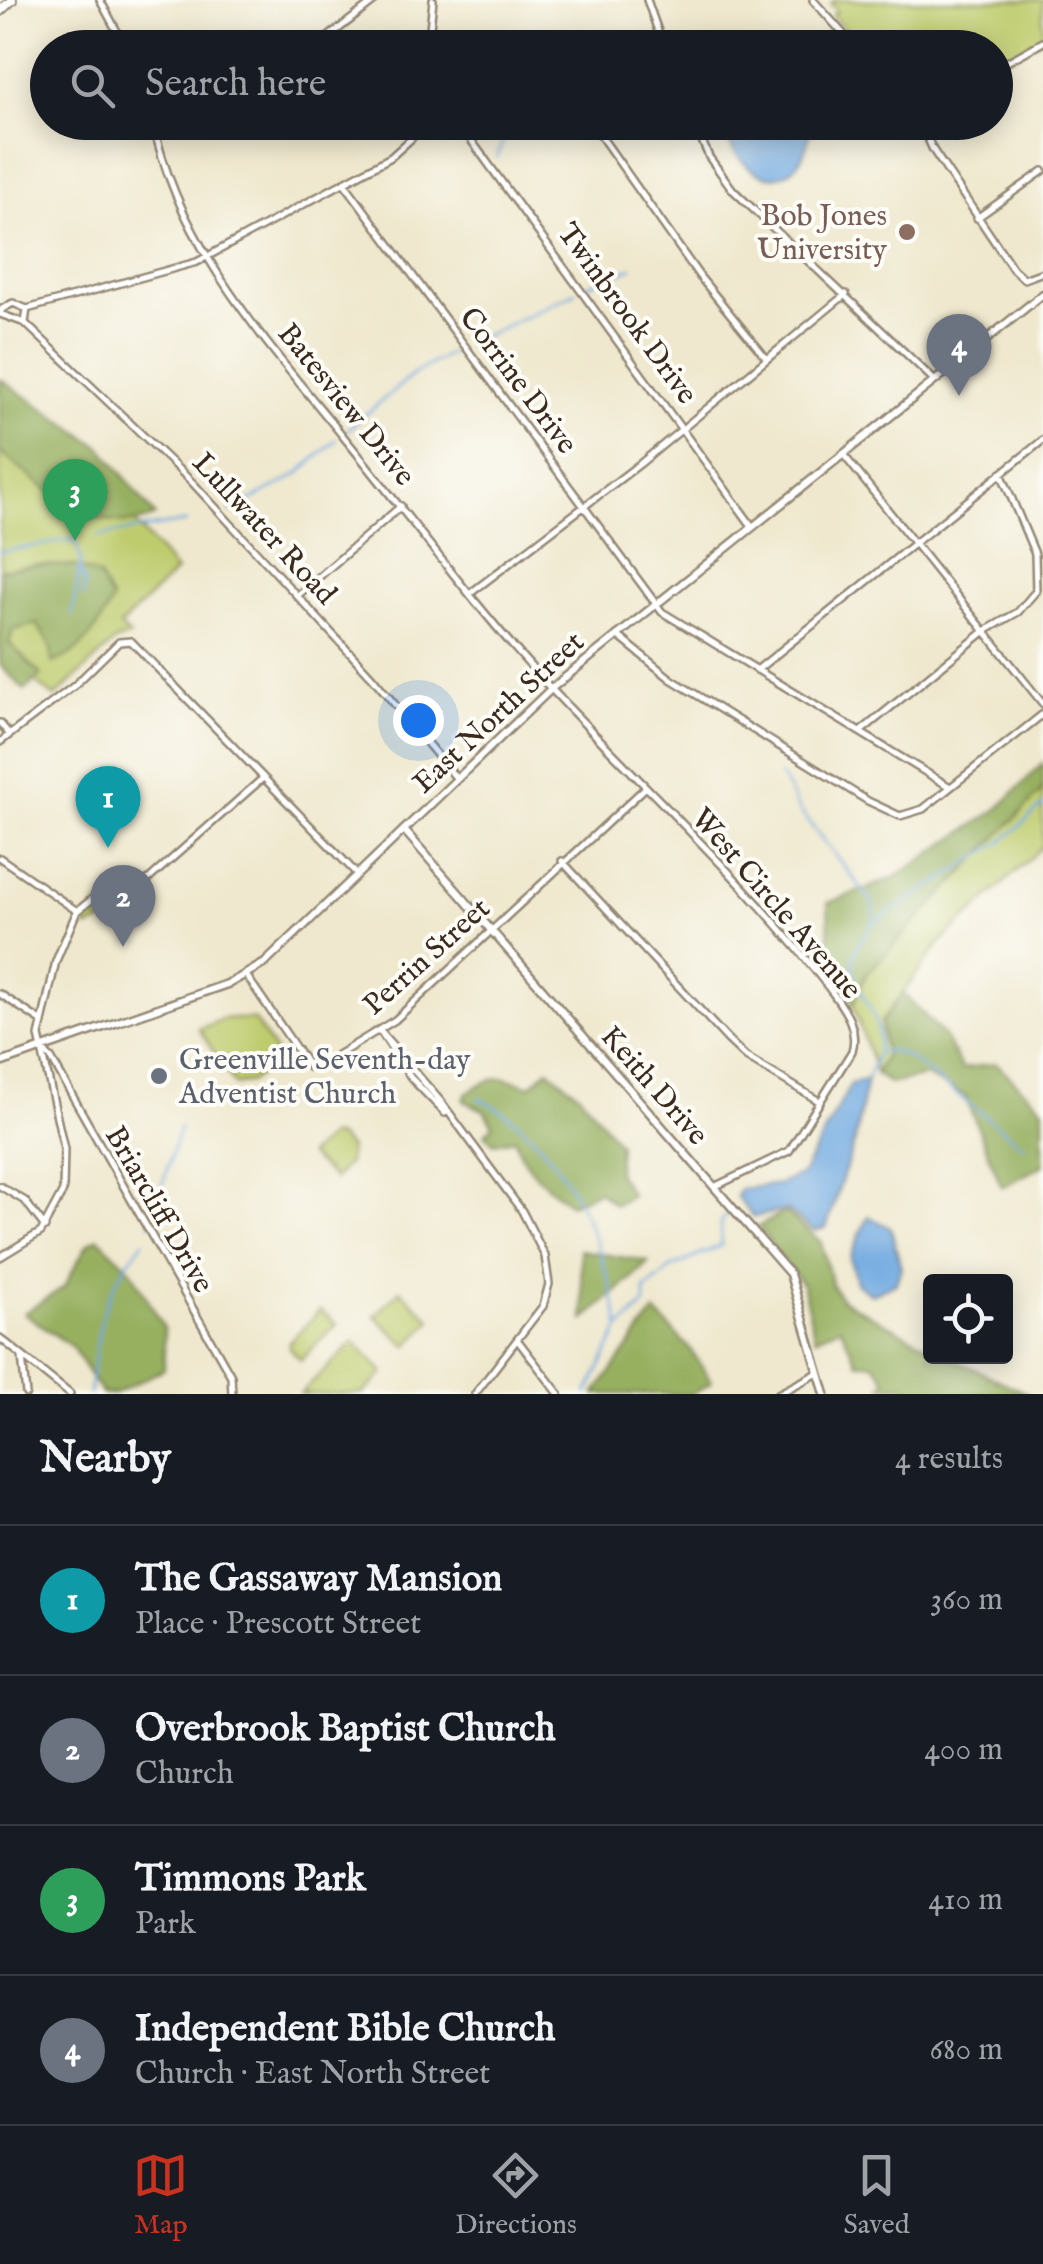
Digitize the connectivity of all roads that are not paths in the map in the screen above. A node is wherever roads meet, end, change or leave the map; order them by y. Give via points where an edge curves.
1 (12, 0) edge
2 (100, 0) edge
3 (376, 0) edge
4 (433, 0) edge
5 (647, 0) edge
6 (814, 0) edge
7 (0, 11) edge
8 (116, 30) edge
9 (337, 30) edge
10 (430, 30) edge
11 (658, 30) edge
12 (840, 30) edge
13 (1043, 42) edge
14 (1013, 59) edge
15 (157, 140) edge
16 (407, 140) edge
17 (473, 140) edge
18 (604, 140) edge
19 (703, 140) edge
20 (931, 140) edge
21 (1043, 171) edge
22 (344, 184) junction
23 (977, 218) junction
24 (206, 256) junction
25 (1043, 272) edge
26 (846, 294) junction
27 (1043, 294) edge
28 (26, 309) junction
29 (0, 314) edge
30 (25, 323) junction
31 (767, 359) junction
32 (934, 380) junction
33 (684, 428) junction
34 (1043, 440) edge
35 (843, 454) junction
36 (1002, 473) junction
37 (401, 506) junction
38 (585, 506) junction
39 (752, 526) junction
40 (914, 543) junction
41 (472, 592) junction
42 (298, 595) junction
43 (658, 604) junction
44 (985, 632) junction
45 (617, 635) junction
46 (758, 670) junction
47 (552, 688) junction
48 (1043, 704) edge
49 (1043, 714) edge
50 (0, 723) edge
51 (860, 732) junction
52 (9, 734) junction
53 (0, 742) edge
54 (263, 778) junction
55 (457, 779) junction
56 (950, 787) junction
57 (645, 788) junction
58 (404, 830) junction
59 (0, 858) edge
60 (562, 861) junction
61 (358, 875) junction
62 (78, 911) junction
63 (490, 929) junction
64 (246, 975) junction
65 (0, 994) edge
66 (41, 1022) junction
67 (380, 1031) junction
68 (41, 1049) junction
69 (0, 1064) edge
70 (818, 1101) junction
71 (447, 1115) junction
72 (0, 1186) edge
73 (714, 1186) junction
74 (45, 1227) junction
75 (0, 1257) edge
76 (0, 1338) edge
77 (519, 1342) junction
78 (21, 1355) junction
79 (818, 1372) junction
80 (26, 1394) edge
81 (70, 1394) edge
82 (232, 1394) edge
83 (475, 1394) edge
84 (559, 1394) edge
85 (778, 1394) edge
86 (826, 1394) edge

1 - 7 main road
2 - 8 street
3 - 9 street
4 - 10 street
5 - 11 street
6 - 12 street
13 - 14 street
15 - 24 street, Batesview Drive via 174,197
16 - 22 street
17 - 33 street, Twinbrook Drive
18 - 31 street via 690,264
19 - 26 street via 723,178
20 - 23 street
21 - 23 street
22 - 24 street
22 - 38 street, Corrine Drive
23 - 25 street via 1024,279
24 - 28 street
24 - 37 street, Batesview Drive via 251,322
26 - 31 street
26 - 32 street
27 - 32 main road, East North Street
28 - 29 street via 10,303
28 - 30 street
29 - 30 street, Lullwater Road
30 - 42 street, Lullwater Road via 192,482
31 - 33 street
32 - 35 main road, East North Street
33 - 38 street
33 - 39 street, Twinbrook Drive
34 - 36 street
35 - 39 main road, East North Street
35 - 40 street
36 - 40 street
36 - 44 street via 1039,579 1028,603
37 - 41 street, Batesview Drive
37 - 42 street
38 - 41 street
38 - 43 street, Corrine Drive
39 - 43 main road, East North Street
40 - 44 street
40 - 46 street
41 - 47 street, Batesview Drive
42 - 55 street, Lullwater Road
43 - 45 main road, East North Street
43 - 46 street, Corrine Drive via 664,614
44 - 48 street
44 - 51 street
45 - 47 main road, East North Street
45 - 56 street via 671,679 891,814 918,812
46 - 51 street, Corrine Drive
47 - 55 main road, East North Street
47 - 57 street, West Circle Avenue
49 - 56 street
50 - 52 street
51 - 56 street, Corrine Drive
52 - 53 street
52 - 54 street via 119,642 131,642
54 - 61 street
54 - 62 street via 141,886 99,894
55 - 58 main road, East North Street
57 - 60 street, Perrin Street
57 - 70 street, West Circle Avenue via 820,977 848,1016 852,1052
58 - 61 main road, East North Street
58 - 63 main road, Keith Drive
59 - 62 street
60 - 63 street, Perrin Street
60 - 70 street via 746,1057
61 - 64 main road, East North Street via 273,958
62 - 66 street via 60,946
63 - 67 street, Perrin Street
63 - 73 main road, Keith Drive
64 - 67 street, Perrin Street via 308,1067
64 - 68 main road, East North Street
65 - 66 street
66 - 68 street
67 - 71 street
67 - 71 street
68 - 69 main road, East North Street
68 - 74 street via 65,1168 59,1204
68 - 82 street, Briarcliff Drive via 231,1376
70 - 73 street, West Circle Avenue via 783,1157
71 - 77 street via 533,1226 545,1256 548,1293
72 - 74 street via 25,1201
73 - 79 main road, Keith Drive via 790,1274
74 - 75 street
76 - 78 street
77 - 83 street
77 - 84 street
78 - 80 street
78 - 81 street
79 - 85 street
79 - 86 main road, Keith Drive

